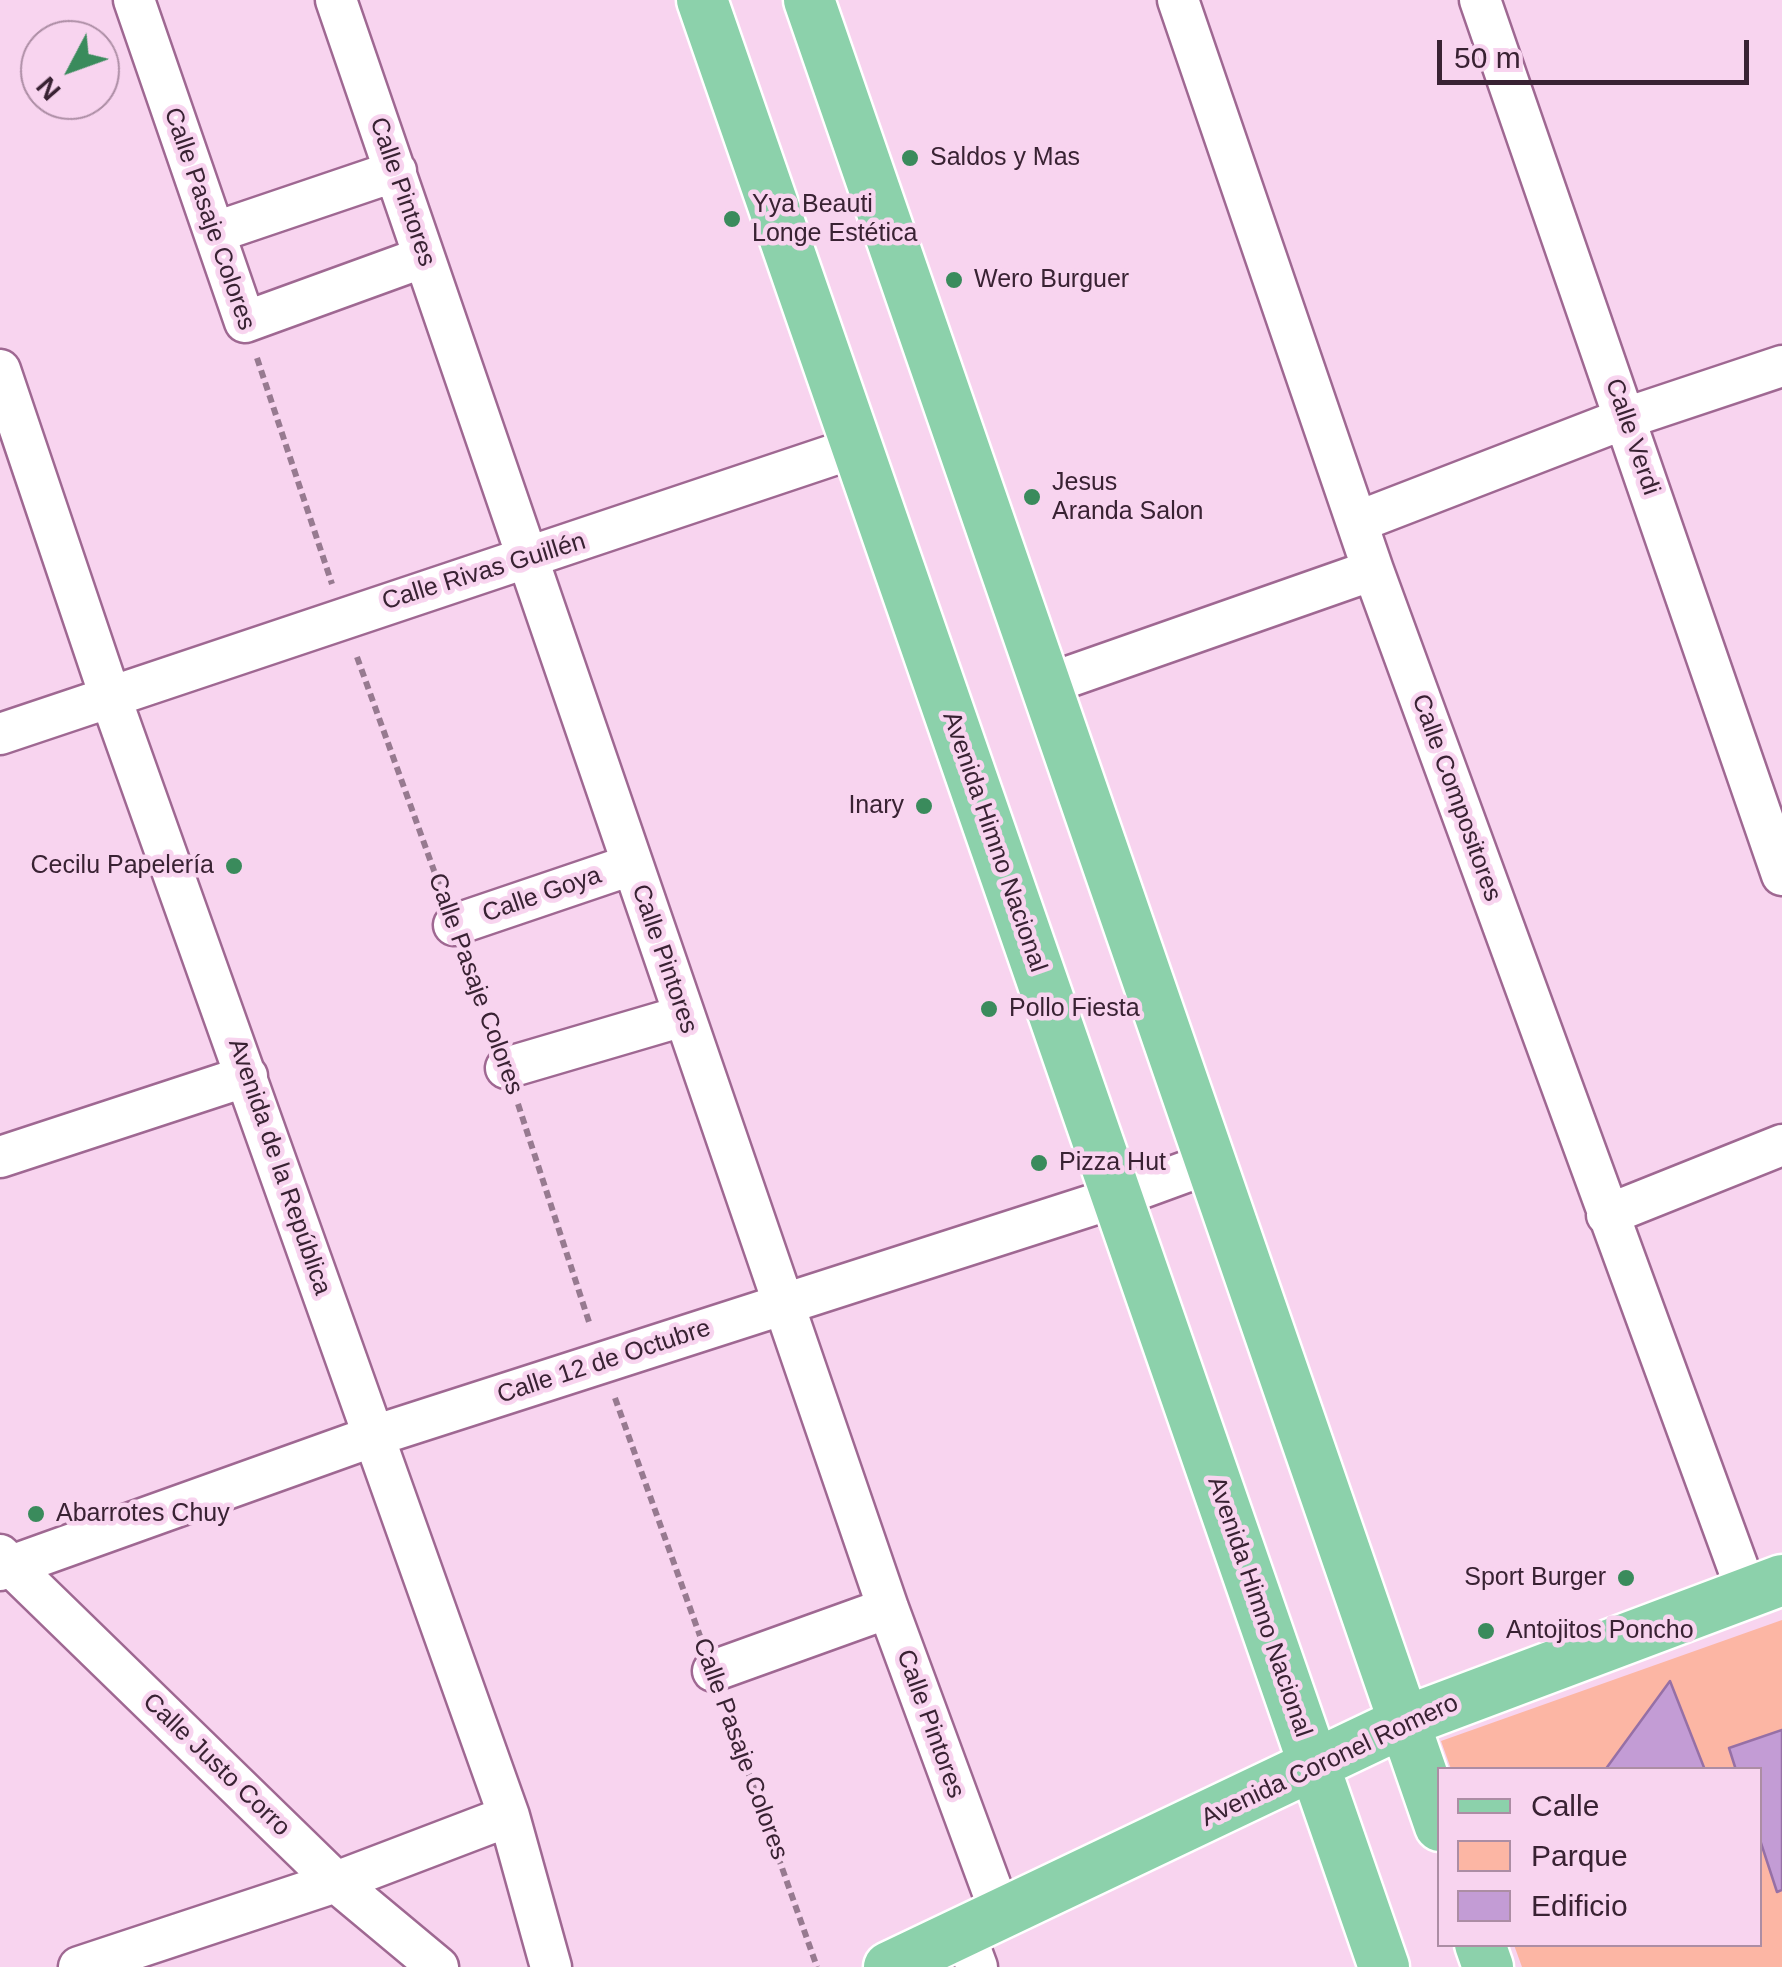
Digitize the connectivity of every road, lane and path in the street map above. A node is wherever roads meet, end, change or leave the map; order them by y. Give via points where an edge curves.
1 (134, 0) edge
2 (336, 0) edge
3 (702, 0) edge
4 (809, 0) edge
5 (1178, 0) edge
6 (1480, 0) edge
7 (396, 171) junction
8 (216, 232) junction
9 (424, 258) junction
10 (245, 322) junction
11 (1782, 366) edge
12 (0, 370) edge
13 (1626, 418) junction
14 (857, 447) junction
15 (1356, 522) junction
16 (528, 560) junction
17 (1373, 570) junction
18 (342, 616) junction
19 (1045, 685) junction
20 (110, 696) junction
21 (0, 734) edge
22 (631, 865) junction
23 (1782, 875) edge
24 (454, 926) junction
25 (683, 1016) junction
26 (506, 1068) junction
27 (248, 1076) junction
28 (1782, 1145) edge
29 (0, 1157) edge
30 (1210, 1163) junction
31 (1117, 1197) junction
32 (1606, 1215) junction
33 (782, 1305) junction
34 (602, 1363) junction
35 (374, 1436) junction
36 (4, 1564) edge
37 (1764, 1586) edge
38 (888, 1608) junction
39 (713, 1672) junction
40 (1404, 1722) junction
41 (1314, 1766) junction
42 (509, 1816) junction
43 (1437, 1817) edge
44 (336, 1882) junction
45 (980, 1938) edge
46 (79, 1967) edge
47 (438, 1967) edge
48 (550, 1967) edge
49 (818, 1967) edge
50 (889, 1967) edge
51 (1384, 1967) edge

1 - 8 street, Calle Pasaje Colores
2 - 7 street, Calle Pintores
3 - 14 main road, Avenida Himno Nacional
4 - 19 main road
5 - 15 street, Calle Compositores
6 - 13 street, Calle Verdi
7 - 8 street
7 - 9 street, Calle Pintores
8 - 10 street, Calle Pasaje Colores
9 - 10 street
9 - 16 street, Calle Pintores
10 - 18 path, Calle Pasaje Colores
11 - 13 street
12 - 20 street, Avenida de la República
13 - 15 street
13 - 23 street, Calle Verdi
14 - 16 street, Calle Rivas Guillén
14 - 31 main road, Avenida Himno Nacional
15 - 17 street, Calle Compositores
16 - 18 street, Calle Rivas Guillén
16 - 22 street, Calle Pintores
17 - 19 street
17 - 32 street, Calle Compositores
18 - 20 street, Calle Rivas Guillén
18 - 24 path, Calle Pasaje Colores
19 - 30 main road
20 - 21 street, Calle Rivas Guillén
20 - 27 street, Avenida de la República
22 - 24 street, Calle Goya
22 - 25 street, Calle Pintores
24 - 26 path, Calle Pasaje Colores
25 - 26 street
25 - 33 street, Calle Pintores
26 - 34 path, Calle Pasaje Colores
27 - 29 street
27 - 35 street, Avenida de la República
28 - 32 street
30 - 31 street, Calle 12 de Octubre
30 - 40 main road
31 - 33 street, Calle 12 de Octubre
31 - 41 main road, Avenida Himno Nacional
32 - 37 street, Calle Compositores
33 - 34 street, Calle 12 de Octubre
33 - 38 street, Calle Pintores
34 - 35 street, Calle 12 de Octubre
34 - 39 path, Calle Pasaje Colores
35 - 36 street, Calle 12 de Octubre
35 - 42 street, Avenida de la República
36 - 44 street, Calle Justo Corro
37 - 40 main road, Avenida Coronel Romero
38 - 39 street
38 - 45 street, Calle Pintores
39 - 49 path, Calle Pasaje Colores
40 - 41 main road, Avenida Coronel Romero
40 - 43 main road
41 - 45 main road, Avenida Coronel Romero
41 - 51 main road, Avenida Himno Nacional
42 - 44 street
42 - 48 street, Avenida de la República
44 - 46 street
44 - 47 street, Calle Justo Corro
45 - 50 main road, Avenida Coronel Romero

